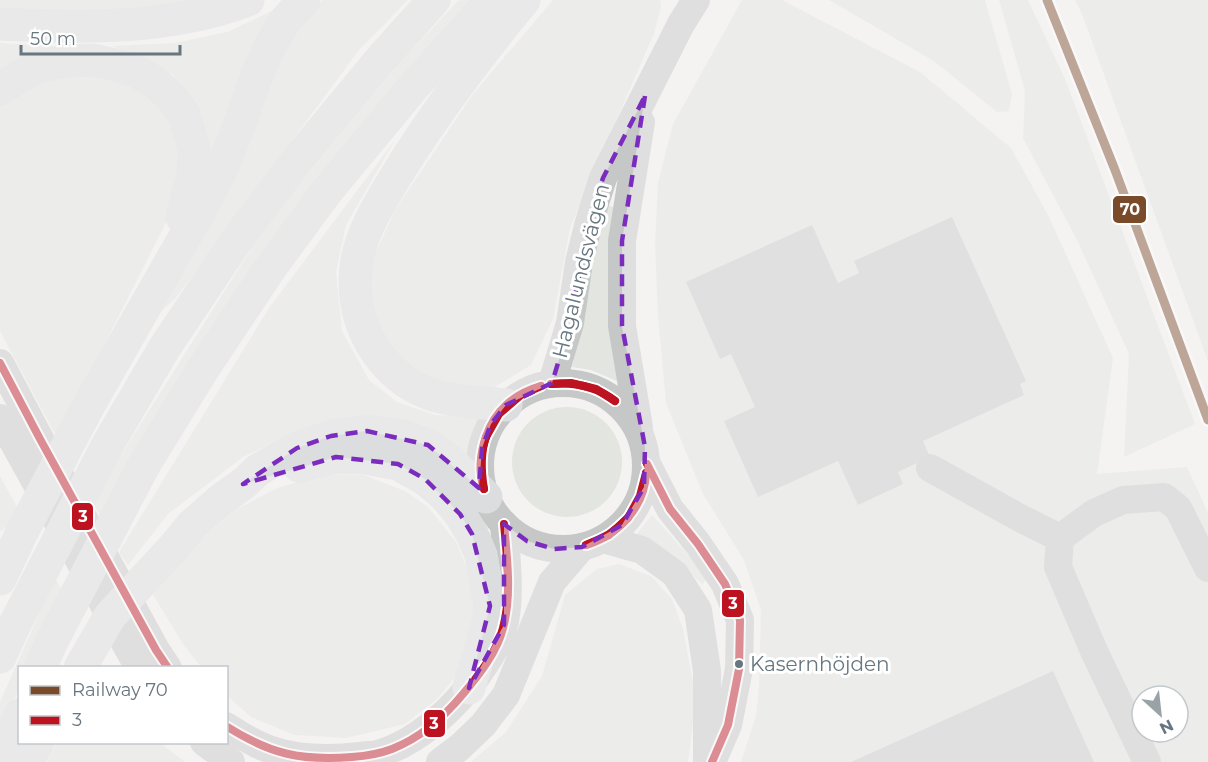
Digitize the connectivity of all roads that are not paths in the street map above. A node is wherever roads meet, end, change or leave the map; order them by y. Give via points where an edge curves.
1 (248, 0) edge
2 (304, 0) edge
3 (434, 0) edge
4 (492, 0) edge
5 (525, 0) edge
6 (696, 0) edge
7 (0, 24) edge
8 (0, 89) edge
9 (645, 96) junction
10 (168, 266) junction
11 (0, 363) edge
12 (552, 383) junction
13 (506, 405) junction
14 (0, 418) edge
15 (639, 431) junction
16 (647, 464) junction
17 (930, 468) dead end
18 (243, 484) junction
19 (486, 497) junction
20 (504, 524) junction
21 (1060, 538) junction
22 (10, 540) edge
23 (592, 543) junction
24 (1208, 568) edge
25 (0, 579) edge
26 (0, 657) edge
27 (150, 663) edge
28 (41, 666) edge
29 (81, 666) edge
30 (469, 688) junction
31 (18, 720) edge
32 (228, 727) edge
33 (38, 744) edge
34 (207, 744) edge
35 (0, 762) edge
36 (28, 762) edge
37 (231, 762) edge
38 (440, 762) edge
39 (707, 762) edge
40 (712, 762) edge
41 (1147, 762) edge

1 - 7 highway via 178,20 113,25
2 - 10 highway via 271,44 204,205
3 - 26 highway via 295,163 236,241 165,347 108,444
4 - 28 highway via 327,191 271,267 144,465
5 - 13 highway via 420,137 376,209 356,266 358,314 379,356 392,371 431,394
6 - 9 street, Hagalundsvägen
8 - 10 highway via 36,67 93,60 138,72 172,98 184,114 194,149 188,197
9 - 12 street, Hagalundsvägen via 603,178 579,262 570,323
9 - 15 street, Hagalundsvägen via 622,241 622,326
10 - 22 highway
11 - 27 street
12 - 13 street via 527,390
12 - 15 street via 578,383 604,392 625,408
13 - 19 street via 491,424 482,448 480,472
14 - 27 street
15 - 16 street
16 - 23 street via 636,507 622,525
16 - 40 street via 670,509 725,584 740,620 737,680 728,725
17 - 21 street
18 - 19 highway via 258,470 297,448 331,436 367,431 403,436 428,445
18 - 29 highway via 192,525 110,616
18 - 30 highway via 327,459 365,458 399,464 445,496 460,514 481,555 490,606
19 - 20 street
20 - 23 street via 526,541 554,549
20 - 30 street via 504,625 494,651
21 - 24 street via 1094,513 1123,500 1164,497 1178,508
21 - 41 street via 1058,567
22 - 25 highway
23 - 38 street via 552,582 506,695 483,725
23 - 39 street via 642,550 675,574 698,610 706,671
30 - 32 street via 426,729 378,753 334,759 296,757 251,742
31 - 35 highway
33 - 36 highway
34 - 37 street

